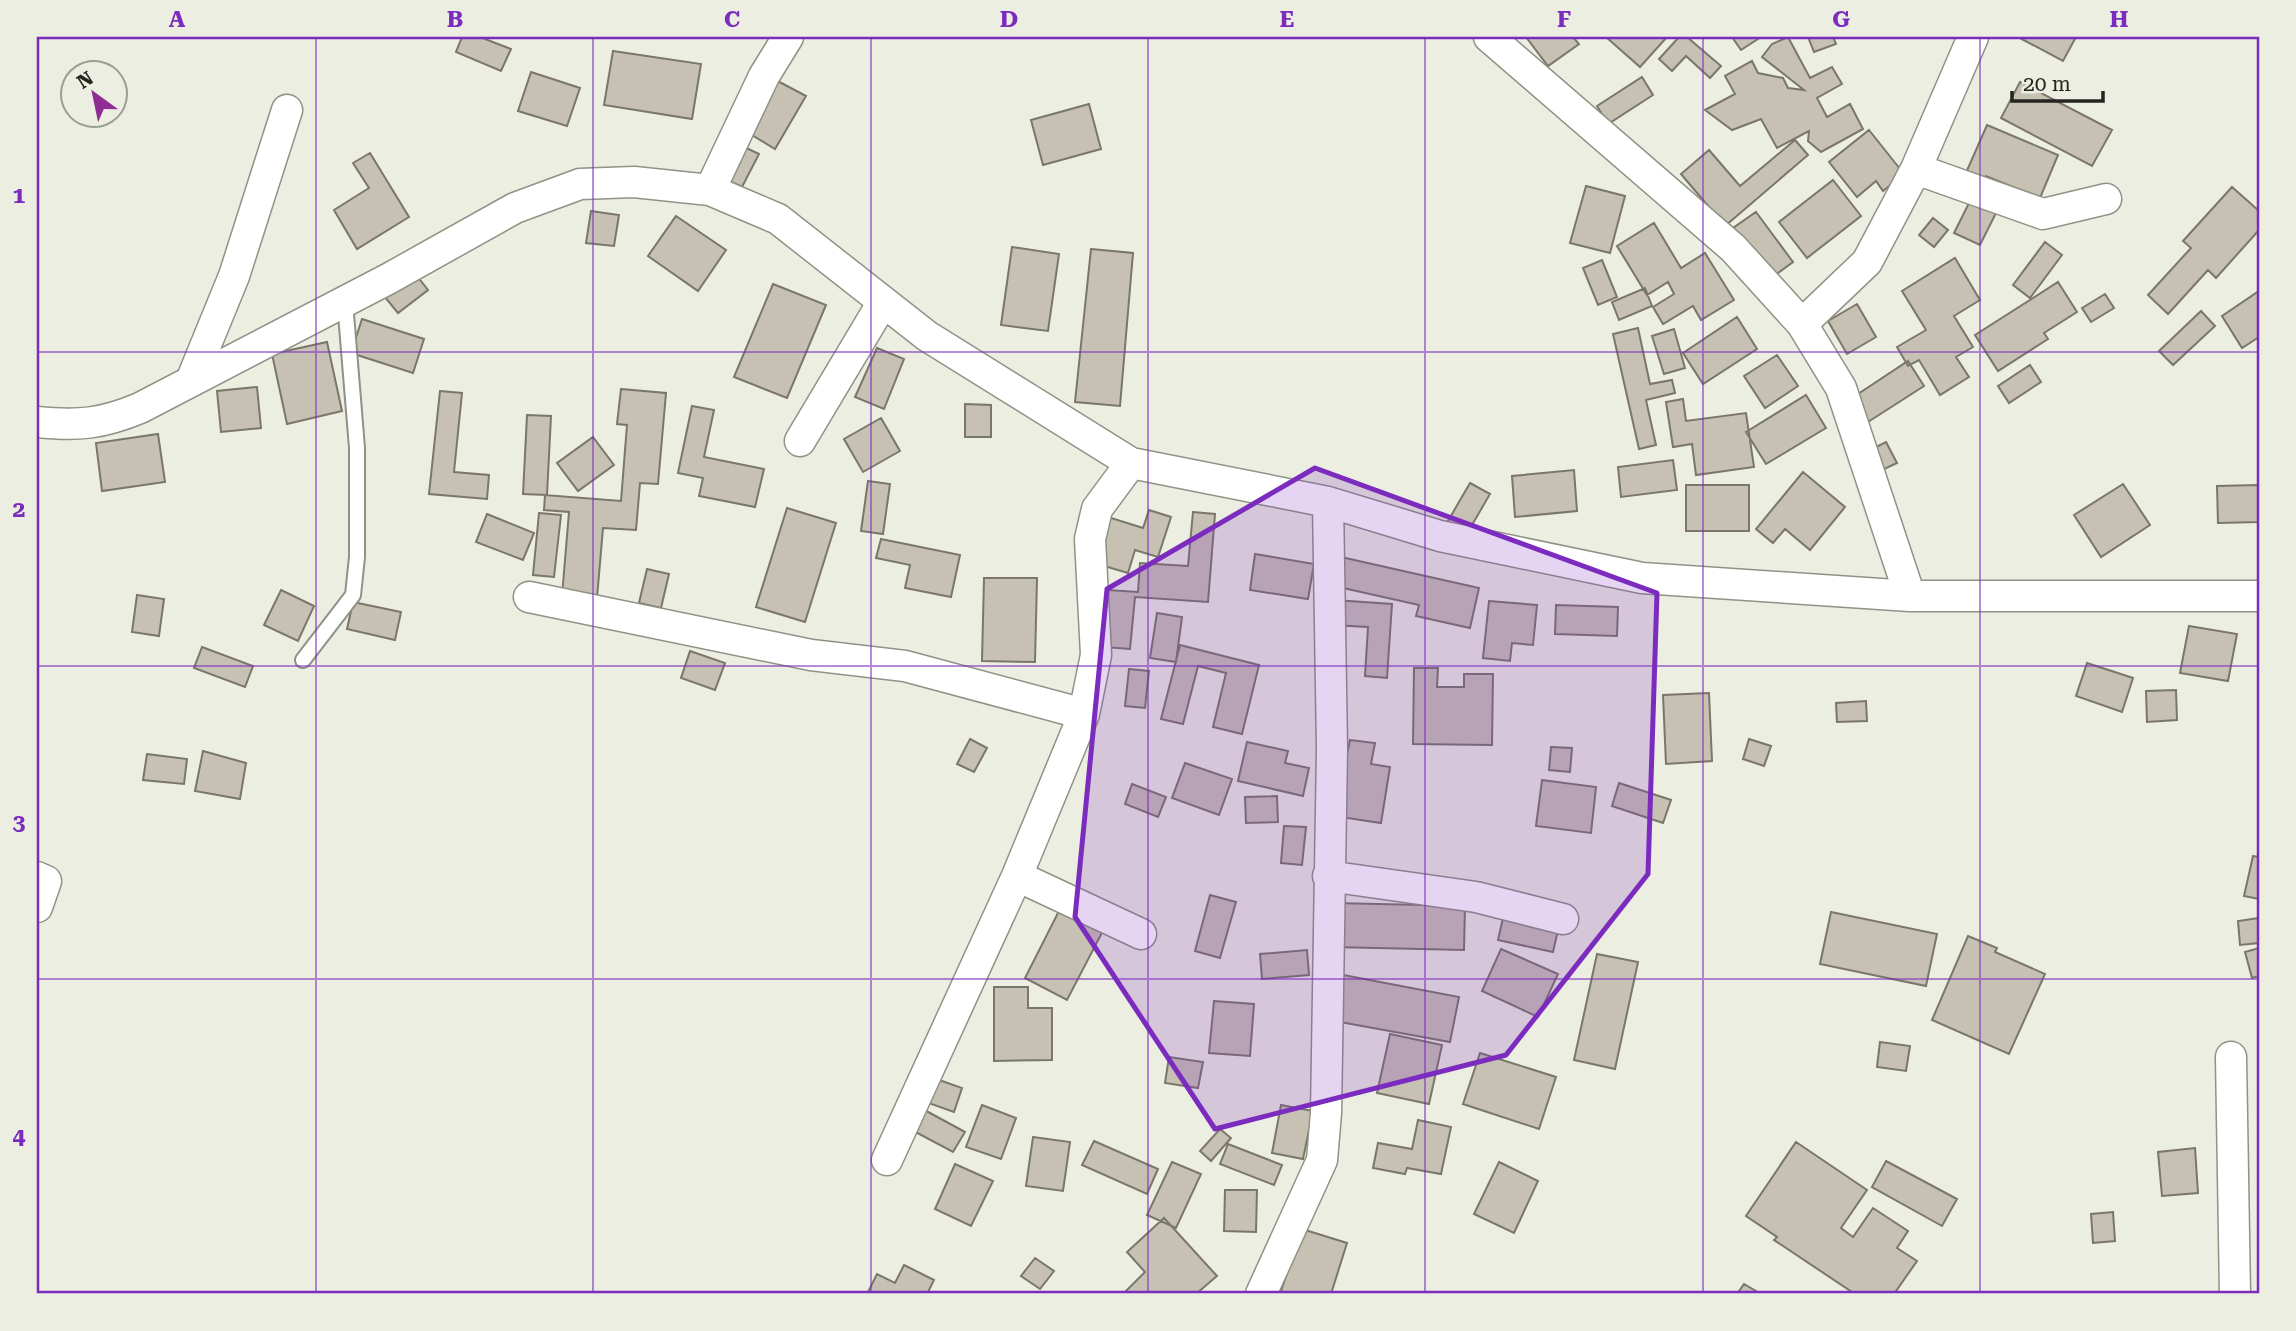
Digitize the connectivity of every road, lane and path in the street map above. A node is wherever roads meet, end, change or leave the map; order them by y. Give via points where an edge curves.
1 (788, 37) edge
2 (1489, 37) edge
3 (1971, 38) edge
4 (287, 110) dead end
5 (1916, 169) junction
6 (710, 190) junction
7 (2106, 199) dead end
8 (345, 302) junction
9 (883, 302) junction
10 (1802, 324) junction
11 (191, 381) junction
12 (37, 422) edge
13 (800, 441) dead end
14 (1130, 463) junction
15 (1328, 502) junction
16 (1910, 596) junction
17 (2259, 596) edge
18 (529, 597) dead end
19 (303, 660) dead end
20 (1084, 714) junction
21 (1017, 876) junction
22 (1328, 876) junction
23 (37, 877) edge
24 (37, 907) edge
25 (1563, 919) dead end
26 (1141, 934) dead end
27 (2231, 1058) dead end
28 (887, 1160) dead end
29 (1261, 1294) edge
30 (2235, 1294) edge

1 - 6 street via 764,76
2 - 10 street via 1733,248
3 - 5 street
4 - 11 street via 234,276
5 - 7 street via 2043,214
5 - 10 street via 1867,262
6 - 8 street via 634,181 580,184 515,208
6 - 9 street via 779,219
8 - 11 street
8 - 19 lane via 356,448 356,570 353,595
9 - 13 street
9 - 14 street via 927,336
10 - 16 street via 1841,388
11 - 12 street via 110,420 76,426
14 - 15 street
14 - 20 street via 1097,509 1090,539 1096,655
15 - 16 street via 1440,536 1642,578
15 - 22 street via 1332,749
16 - 17 street
18 - 20 street via 811,655 905,666
20 - 21 street
21 - 26 street
21 - 28 street
22 - 25 street via 1476,897
22 - 29 street via 1322,1160
23 - 24 street via 46,881
27 - 30 street

